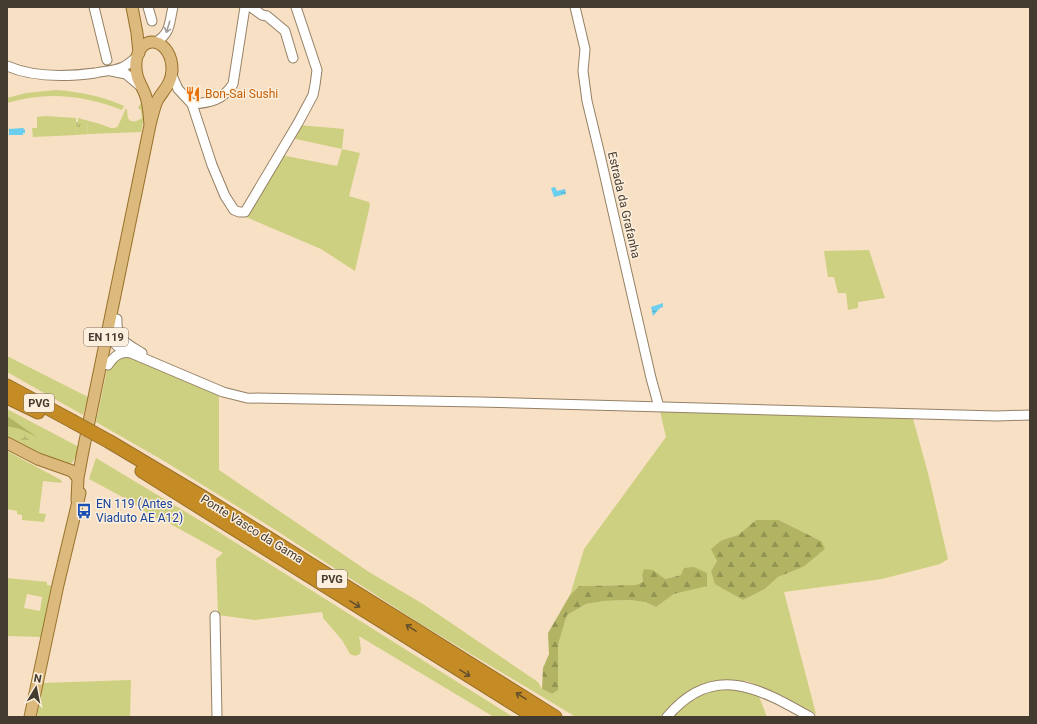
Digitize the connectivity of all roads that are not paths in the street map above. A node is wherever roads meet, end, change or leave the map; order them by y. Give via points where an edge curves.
1 (94, 7) edge
2 (132, 7) edge
3 (148, 7) edge
4 (173, 7) edge
5 (245, 7) edge
6 (251, 7) edge
7 (296, 7) edge
8 (575, 7) edge
9 (152, 21) dead end
10 (135, 24) junction
11 (153, 42) junction
12 (138, 55) junction
13 (106, 58) dead end
14 (293, 58) dead end
15 (7, 66) edge
16 (106, 71) junction
17 (7, 72) edge
18 (172, 73) junction
19 (63, 76) junction
20 (142, 89) junction
21 (162, 94) junction
22 (185, 97) junction
23 (192, 104) junction
24 (150, 124) junction
25 (135, 196) junction
26 (117, 280) junction
27 (117, 319) junction
28 (113, 341) junction
29 (130, 349) junction
30 (103, 351) junction
31 (108, 365) junction
32 (7, 386) edge
33 (7, 398) edge
34 (659, 407) junction
35 (1030, 415) edge
36 (71, 425) junction
37 (7, 443) edge
38 (109, 446) junction
39 (83, 451) junction
40 (38, 459) junction
41 (60, 467) junction
42 (82, 479) junction
43 (215, 616) dead end
44 (30, 717) edge
45 (216, 717) edge
46 (535, 717) edge
47 (555, 717) edge
48 (667, 717) edge
49 (810, 717) edge

1 - 13 street
2 - 10 main road
3 - 9 street
4 -> 11 street via 166,34
5 - 23 street via 233,84 226,94 214,101
6 - 14 street via 285,31
7 - 23 street via 317,70 316,85 298,123 245,212 234,210 225,196
8 - 34 street, Estrada da Grafanha via 585,49 584,78 587,101
10 - 11 main road via 140,33
10 - 12 main road
11 - 12 main road via 144,46
11 - 18 main road via 163,45 167,50
12 - 16 street via 130,63
12 - 20 main road via 136,67
15 - 19 street via 31,74
16 - 19 street
16 - 20 street via 126,74
17 - 19 street via 38,79
18 - 21 main road via 170,83
18 - 22 street via 178,89
20 - 21 main road via 152,96
20 - 24 main road, EN 119 via 149,110
21 - 22 street
21 - 24 main road, EN 119 via 156,103
22 - 23 street
24 - 25 main road, EN 119
25 - 26 main road, EN 119
25 - 27 main road, EN 119 via 126,275
26 - 28 street via 110,333
26 - 30 main road, EN 119
27 - 28 main road, EN 119
27 - 29 street via 118,332
28 - 29 street via 121,349
28 - 30 street
28 - 31 main road, EN 119
29 - 31 street via 117,355
29 - 34 street via 222,392 247,398
30 - 39 main road, EN 119
31 - 42 main road, EN 119
32 - 36 highway, Ponte Vasco da Gama / PVG
33 - 36 highway, Ponte Vasco da Gama / PVG
34 - 35 street
36 - 38 highway, Ponte Vasco da Gama / PVG, bridge
37 - 40 main road
38 -> 46 highway, Ponte Vasco da Gama / PVG
47 -> 38 highway, Ponte Vasco da Gama / PVG via 204,498
39 - 41 main road via 74,465 68,468
39 - 42 main road, EN 119
40 - 41 main road
40 - 42 main road via 68,478
41 - 42 main road via 72,471
42 - 44 main road, EN 119
43 - 45 street
48 - 49 street via 677,705 698,691 722,685 755,689

